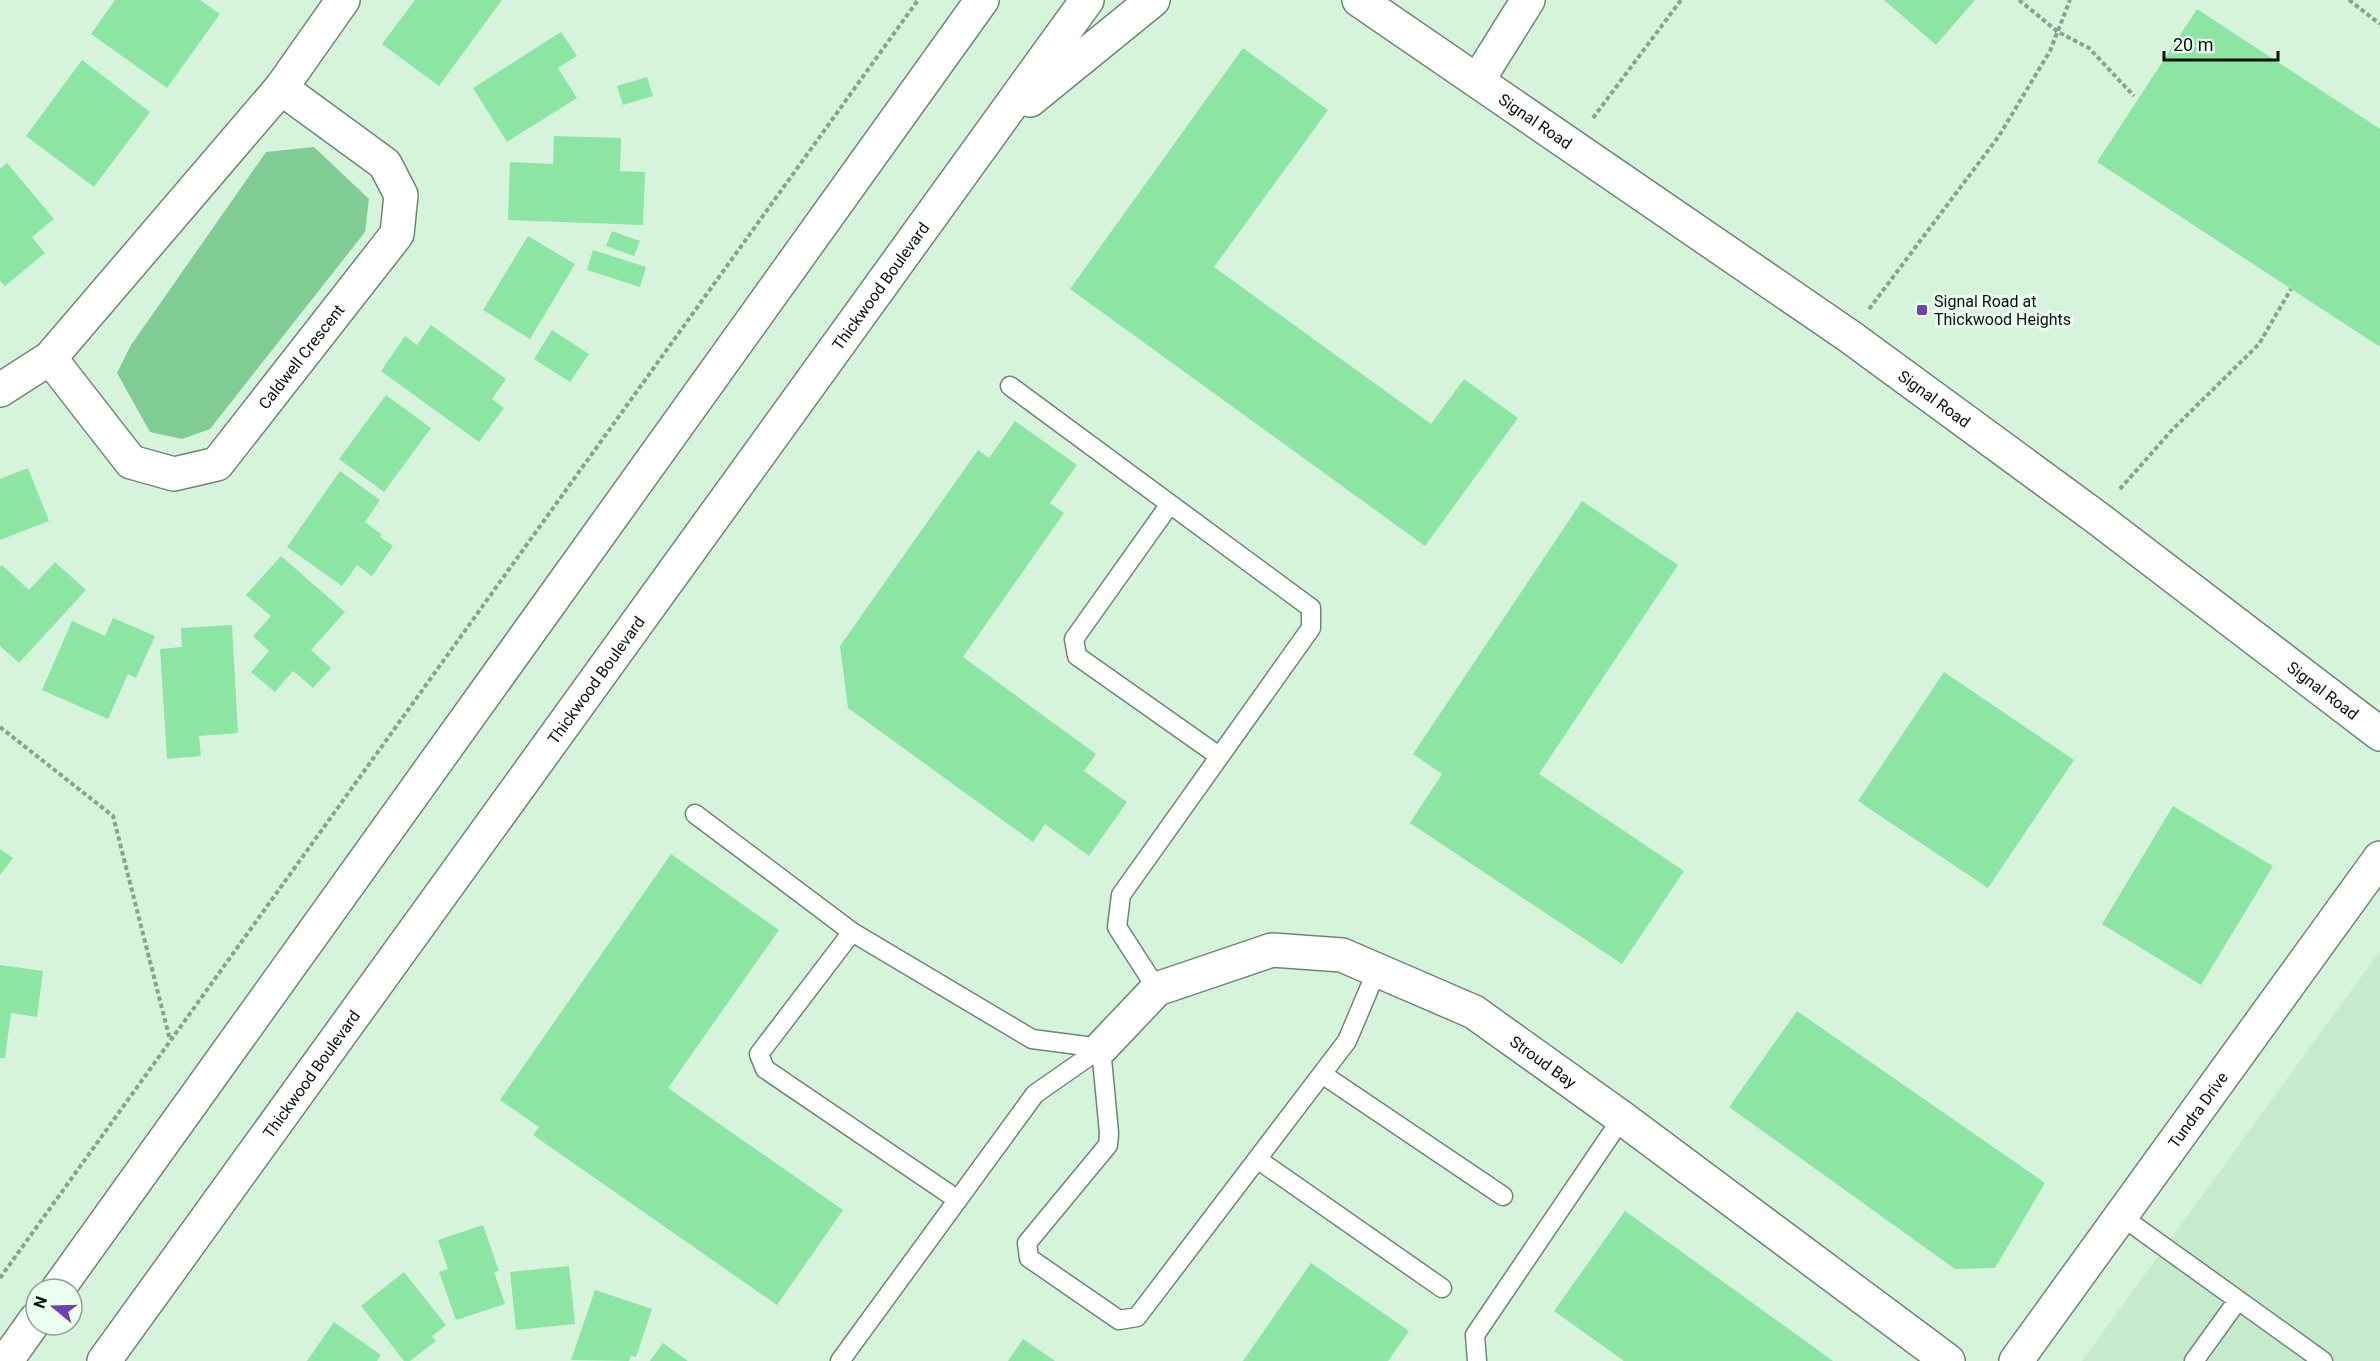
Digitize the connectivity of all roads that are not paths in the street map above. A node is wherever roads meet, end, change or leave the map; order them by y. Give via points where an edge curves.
1 (343, 0) edge
2 (982, 0) edge
3 (1087, 0) edge
4 (1153, 0) edge
5 (1359, 0) edge
6 (1528, 0) edge
7 (1478, 80) junction
8 (280, 88) junction
9 (998, 125) junction
10 (50, 358) junction
11 (1010, 386) dead end
12 (0, 390) edge
13 (1170, 504) junction
14 (2380, 734) edge
15 (1220, 756) junction
16 (694, 814) dead end
17 (2380, 858) edge
18 (852, 932) junction
19 (1377, 970) junction
20 (1157, 989) junction
21 (1101, 1048) junction
22 (1322, 1074) junction
23 (1622, 1118) junction
24 (1257, 1159) junction
25 (1503, 1196) dead end
26 (958, 1200) junction
27 (2121, 1216) junction
28 (67, 1277) edge
29 (1442, 1288) dead end
30 (2238, 1300) junction
31 (24, 1336) edge
32 (6, 1361) edge
33 (104, 1361) edge
34 (840, 1361) edge
35 (1477, 1361) edge
36 (1948, 1361) edge
37 (2016, 1361) edge
38 (2194, 1361) edge
39 (2323, 1361) edge

1 - 8 street
2 - 28 street
3 - 9 street, Thickwood Boulevard
4 - 9 street
5 - 7 street, Signal Road
6 - 7 street
7 - 14 street, Signal Road via 1849,336 2096,517
8 - 10 street
8 - 10 street, Caldwell Crescent via 385,164 401,195 397,234 217,464 174,474 131,462
9 - 33 street, Thickwood Boulevard
10 - 12 street
11 - 13 lane
13 - 15 lane via 1311,608 1311,628
13 - 15 lane via 1074,639 1077,656
15 - 20 lane via 1121,895 1117,927
16 - 18 lane
17 - 27 street, Tundra Drive
18 - 21 lane via 1032,1039
18 - 26 lane via 759,1054 765,1069
19 - 20 street, Stroud Bay via 1342,955 1272,950
19 - 22 lane via 1347,1041
19 - 23 street, Stroud Bay via 1474,1012
20 - 21 street, Stroud Bay
21 - 24 lane via 1108,1145 1026,1243 1029,1258 1119,1320 1137,1317
21 - 26 lane via 1035,1094
22 - 24 lane
22 - 25 lane
23 - 35 lane via 1475,1335
23 - 36 street, Stroud Bay
24 - 29 lane
26 - 34 lane
27 - 30 lane
27 - 37 street, Tundra Drive
30 - 38 lane
30 - 39 lane
31 - 32 street

